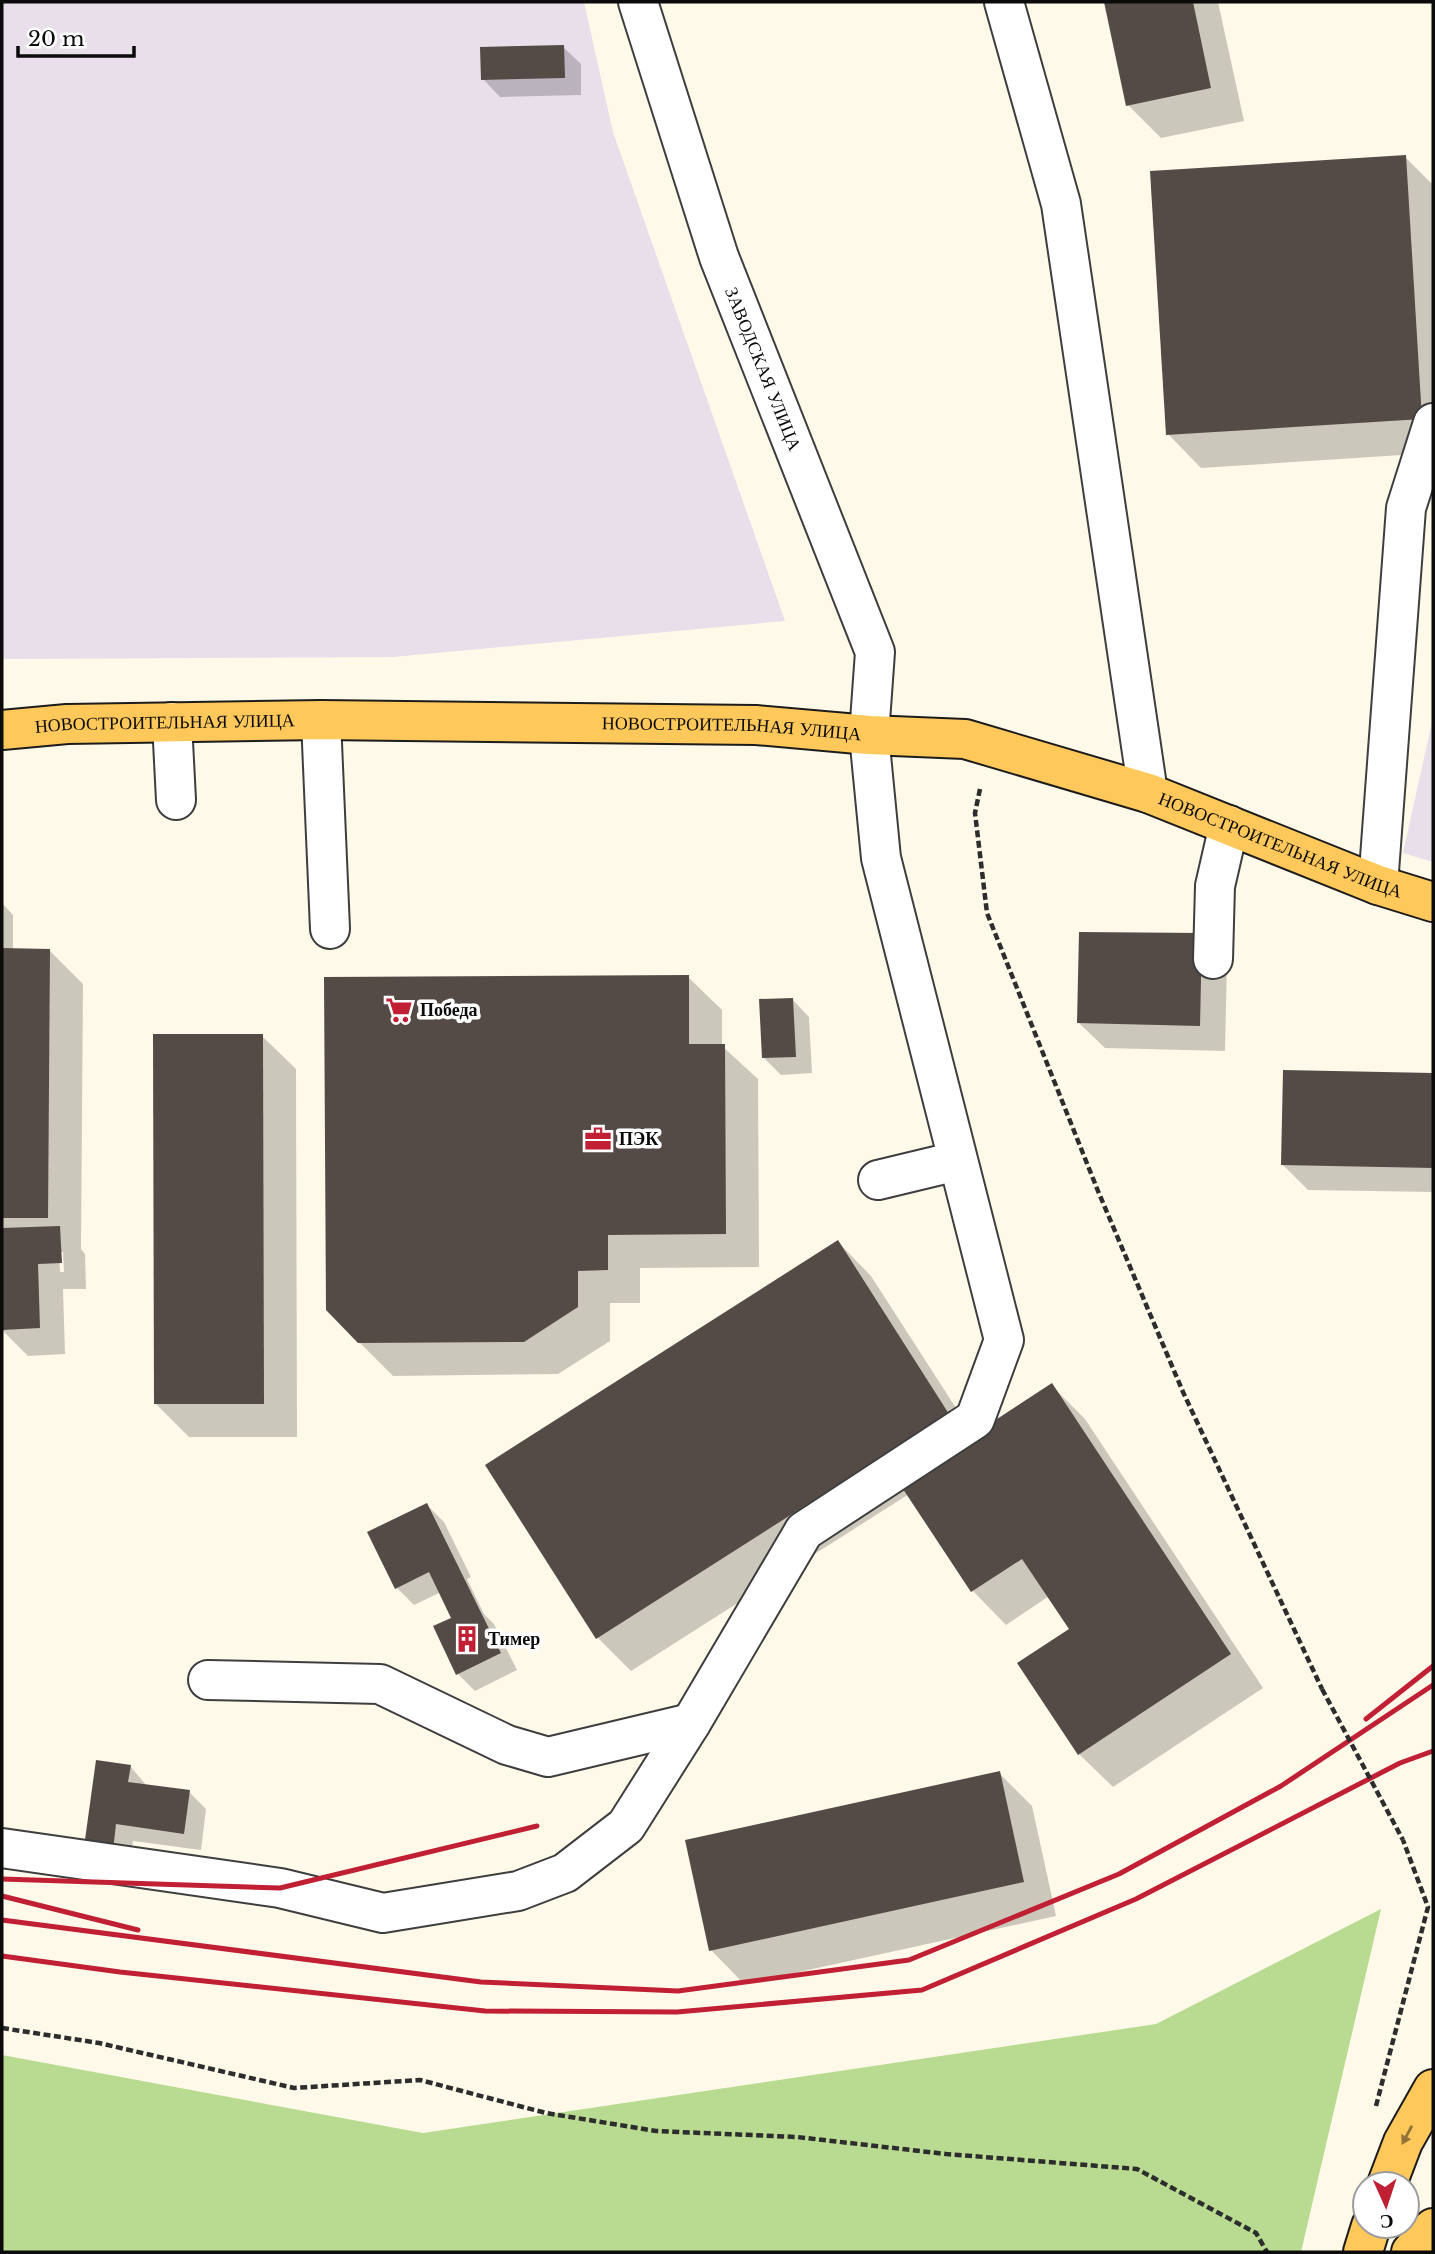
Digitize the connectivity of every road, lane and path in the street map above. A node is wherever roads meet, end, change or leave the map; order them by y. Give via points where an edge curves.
1 (638, 2) edge
2 (1004, 2) edge
3 (1433, 423) edge
4 (321, 720) junction
5 (172, 722) junction
6 (2, 730) edge
7 (869, 735) junction
8 (980, 789) dead end
9 (1148, 793) junction
10 (176, 800) dead end
11 (1229, 825) junction
12 (1378, 885) junction
13 (1433, 902) edge
14 (330, 929) dead end
15 (1213, 959) dead end
16 (957, 1161) junction
17 (878, 1180) dead end
18 (208, 1680) dead end
19 (691, 1723) junction
20 (2, 1848) edge
21 (2, 2028) edge
22 (1433, 2089) edge
23 (1373, 2119) dead end
24 (1392, 2170) edge
25 (1433, 2228) edge
26 (1267, 2252) edge
27 (1411, 2252) edge

1 - 7 street, ЗАВОДСКАЯ УЛИЦА via 719,257 875,652
2 - 9 street via 1061,204
3 - 12 street via 1406,508
4 - 5 main road, НОВОСТРОИТЕЛЬНАЯ УЛИЦА
4 - 7 main road, НОВОСТРОИТЕЛЬНАЯ УЛИЦА via 756,725
4 - 14 street
5 - 6 main road, НОВОСТРОИТЕЛЬНАЯ УЛИЦА
5 - 10 street
7 - 9 main road, НОВОСТРОИТЕЛЬНАЯ УЛИЦА via 965,739
7 - 16 street, ЗАВОДСКАЯ УЛИЦА via 881,858
8 - 23 path, bridge via 975,813 987,912 1098,1191 1183,1392 1322,1689 1404,1840 1428,1907
9 - 11 main road, НОВОСТРОИТЕЛЬНАЯ УЛИЦА
11 - 12 main road, НОВОСТРОИТЕЛЬНАЯ УЛИЦА
11 - 15 street via 1215,886
12 - 13 main road, НОВОСТРОИТЕЛЬНАЯ УЛИЦА
16 - 17 street
16 - 19 street, ЗАВОДСКАЯ УЛИЦА via 1004,1340 975,1419 804,1531
18 - 19 street via 380,1684 507,1745 548,1757
19 - 20 street, ЗАВОДСКАЯ УЛИЦА via 626,1826 565,1873 518,1891 460,1902 383,1913 280,1888
21 - 26 path via 99,2043 294,2088 420,2080 546,2113 656,2131 797,2137 1137,2169 1256,2233
22 -> 24 main road
25 - 27 main road

